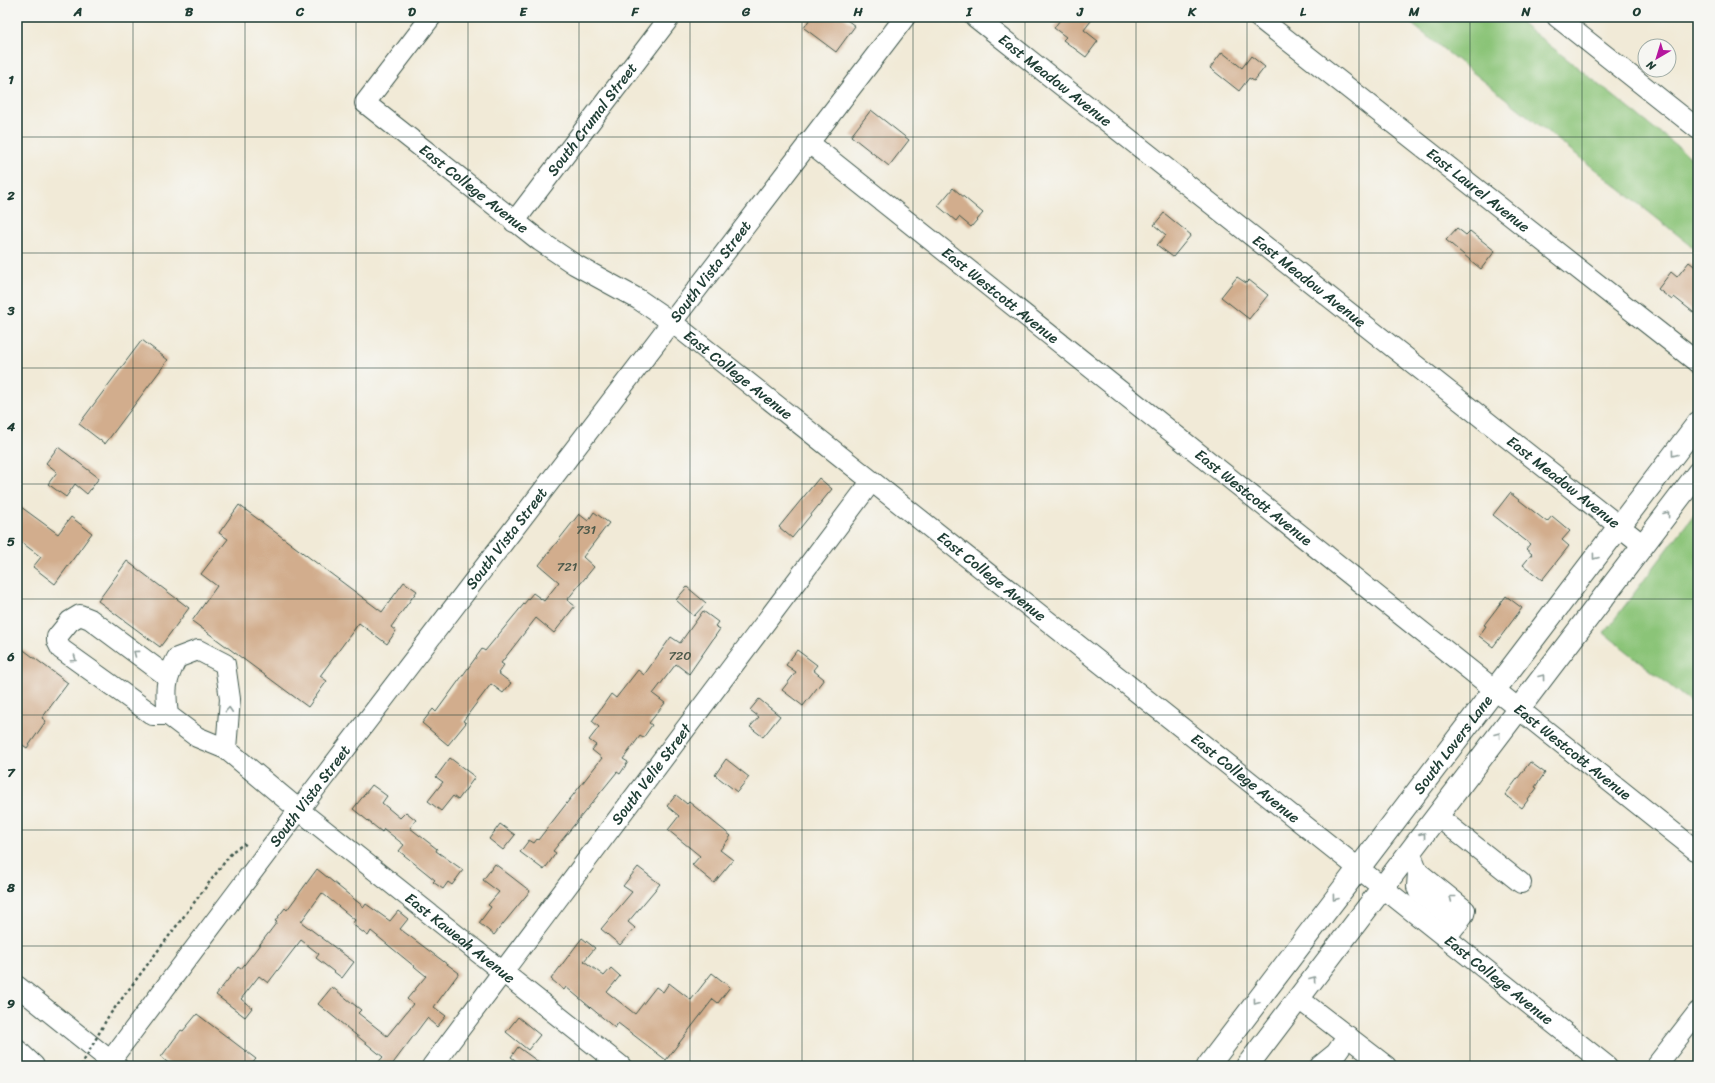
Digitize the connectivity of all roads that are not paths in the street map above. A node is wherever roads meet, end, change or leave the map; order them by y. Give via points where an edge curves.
1 (431, 17) edge
2 (670, 17) edge
3 (905, 17) edge
4 (975, 17) edge
5 (1258, 17) edge
6 (1557, 17) edge
7 (1697, 125) edge
8 (808, 142) junction
9 (514, 222) junction
10 (672, 323) junction
11 (1698, 363) edge
12 (1698, 423) edge
13 (1698, 474) edge
14 (871, 482) junction
15 (1619, 526) junction
16 (1643, 545) junction
17 (168, 676) junction
18 (1495, 689) junction
19 (1519, 708) junction
20 (168, 715) junction
21 (226, 749) junction
22 (299, 810) junction
23 (1437, 816) junction
24 (1410, 852) junction
25 (1698, 852) edge
26 (1358, 867) junction
27 (1521, 883) dead end
28 (1382, 887) junction
29 (1452, 931) junction
30 (502, 972) junction
31 (17, 986) edge
32 (1298, 999) junction
33 (1698, 1012) edge
34 (1348, 1036) junction
35 (17, 1050) edge
36 (114, 1063) edge
37 (33, 1066) edge
38 (432, 1066) edge
39 (621, 1066) edge
40 (1208, 1066) edge
41 (1247, 1066) edge
42 (1320, 1066) edge
43 (1386, 1066) edge
44 (1607, 1066) edge
45 (1656, 1066) edge

1 - 9 street, East College Avenue via 365,103
2 - 9 street, South Crumal Street
3 - 8 street, South Vista Street
4 - 15 street, East Meadow Avenue
5 - 11 street, East Laurel Avenue
6 - 7 street
8 - 10 street, South Vista Street
8 - 18 street, East Westcott Avenue
9 - 10 street, East College Avenue via 574,264 638,299
10 - 14 street, East College Avenue
10 - 22 street, South Vista Street
12 -> 15 main road, South Lovers Lane
16 -> 13 main road, South Lovers Lane
14 - 26 street, East College Avenue
14 - 30 street, South Velie Street
15 - 16 street, East Meadow Avenue
15 -> 18 main road, South Lovers Lane
19 -> 16 main road, South Lovers Lane
17 - 20 street
17 -> 20 street via 90,619 80,616 70,620 57,637 56,641 61,649 153,715
21 -> 17 street via 230,699 225,664 198,650 177,658
18 - 19 street, East Westcott Avenue
18 - 26 main road, South Lovers Lane
23 -> 19 main road, South Lovers Lane
19 - 25 street, East Westcott Avenue
20 - 21 street, East Kaweah Avenue via 197,737
21 - 22 street, East Kaweah Avenue
22 - 30 street, East Kaweah Avenue
22 - 36 street, South Vista Street
24 -> 23 main road, South Lovers Lane
23 - 27 street
24 - 28 main road, South Lovers Lane
29 -> 24 street via 1464,914 1463,906 1418,872
26 - 28 street, East College Avenue
26 -> 40 main road, South Lovers Lane
28 - 29 street, East College Avenue
32 -> 28 main road, South Lovers Lane
29 - 44 street, East College Avenue
30 - 38 street, South Velie Street
30 - 39 street, East Kaweah Avenue
31 - 36 street
32 - 34 street
32 - 41 main road, South Lovers Lane
33 - 45 street
34 - 42 street via 1336,1053
34 - 43 street
35 - 37 main road

